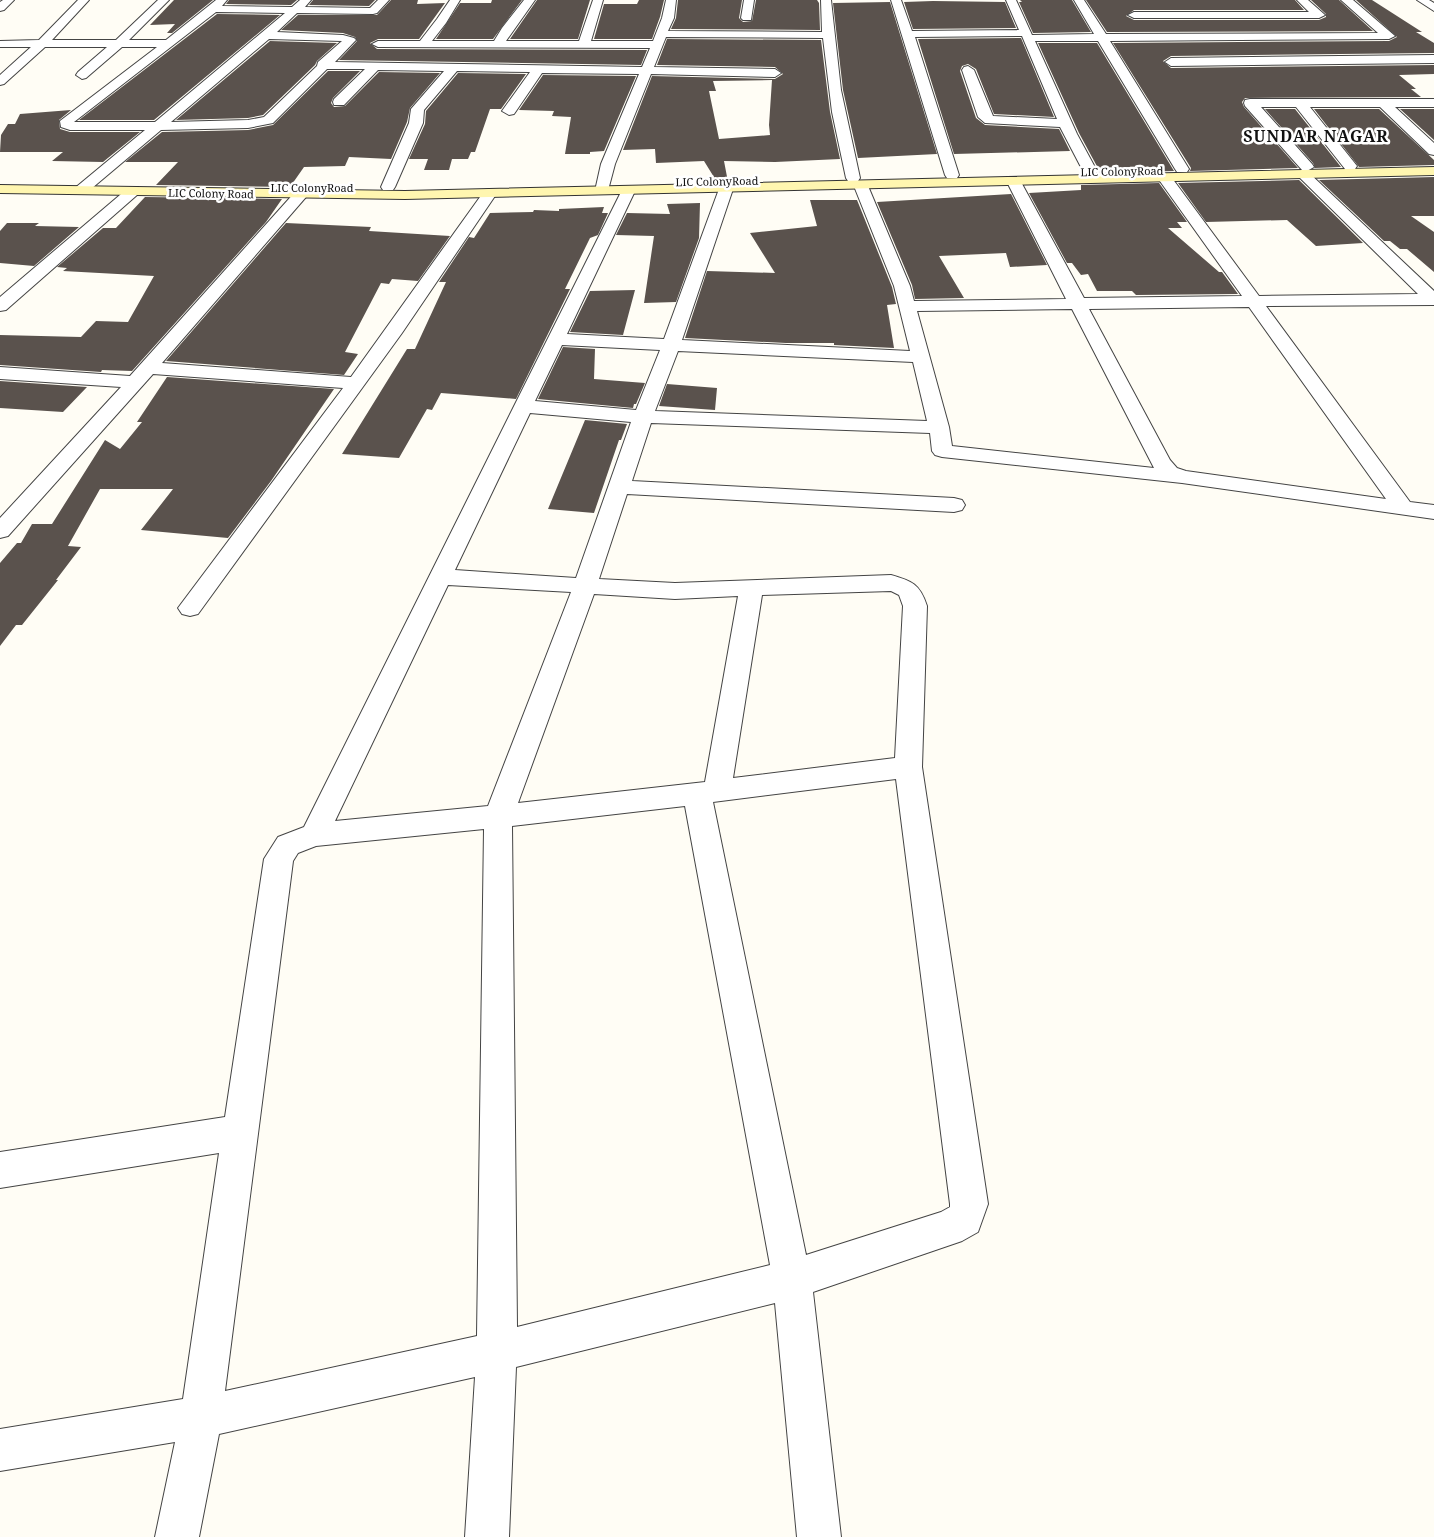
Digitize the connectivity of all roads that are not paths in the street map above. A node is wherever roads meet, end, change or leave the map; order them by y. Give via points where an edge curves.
1 (9, 0) edge
2 (84, 0) edge
3 (164, 0) edge
4 (222, 0) edge
5 (306, 0) edge
6 (384, 0) edge
7 (455, 0) edge
8 (530, 0) edge
9 (598, 0) edge
10 (671, 0) edge
11 (749, 0) edge
12 (826, 0) edge
13 (896, 0) edge
14 (1011, 0) edge
15 (1079, 0) edge
16 (1156, 0) edge
17 (1302, 0) edge
18 (1346, 0) edge
19 (1422, 0) edge
20 (1231, 4) dead end
21 (0, 8) edge
22 (1434, 8) edge
23 (213, 9) junction
24 (295, 10) junction
25 (1134, 15) dead end
26 (1168, 15) junction
27 (1242, 15) junction
28 (747, 19) dead end
29 (907, 34) junction
30 (266, 35) junction
31 (827, 35) junction
32 (1027, 35) junction
33 (1389, 36) junction
34 (1104, 38) junction
35 (1265, 38) junction
36 (1401, 40) dead end
37 (119, 43) junction
38 (169, 43) junction
39 (0, 44) edge
40 (42, 44) junction
41 (378, 44) dead end
42 (423, 44) junction
43 (498, 44) junction
44 (584, 44) junction
45 (659, 45) junction
46 (1416, 58) junction
47 (1434, 59) edge
48 (1288, 61) junction
49 (1171, 62) dead end
50 (322, 65) junction
51 (375, 66) junction
52 (454, 67) junction
53 (538, 68) junction
54 (968, 70) dead end
55 (646, 71) junction
56 (1434, 72) edge
57 (776, 73) dead end
58 (82, 75) dead end
59 (1301, 76) dead end
60 (0, 81) edge
61 (1315, 89) dead end
62 (339, 102) dead end
63 (1300, 103) junction
64 (1328, 103) junction
65 (1383, 103) junction
66 (1434, 103) edge
67 (509, 111) dead end
68 (1066, 123) junction
69 (158, 126) junction
70 (1434, 151) edge
71 (1434, 163) edge
72 (1350, 166) junction
73 (1182, 170) junction
74 (1090, 171) junction
75 (1306, 171) junction
76 (1434, 171) edge
77 (952, 175) junction
78 (1164, 177) junction
79 (988, 178) junction
80 (0, 181) edge
81 (857, 182) junction
82 (1014, 182) junction
83 (85, 187) junction
84 (388, 187) junction
85 (603, 187) junction
86 (0, 189) edge
87 (726, 189) junction
88 (628, 191) junction
89 (132, 192) junction
90 (311, 192) junction
91 (490, 193) junction
92 (1434, 300) edge
93 (1254, 301) junction
94 (1079, 305) junction
95 (0, 306) edge
96 (907, 306) junction
97 (556, 339) junction
98 (671, 343) junction
99 (921, 358) junction
100 (0, 374) edge
101 (142, 375) junction
102 (356, 383) junction
103 (523, 406) junction
104 (643, 417) junction
105 (939, 427) junction
106 (1182, 477) junction
107 (620, 487) junction
108 (954, 505) dead end
109 (1404, 509) junction
110 (1434, 512) edge
111 (0, 531) edge
112 (439, 577) junction
113 (585, 586) junction
114 (751, 588) junction
115 (190, 608) dead end
116 (908, 767) junction
117 (707, 793) junction
118 (498, 818) junction
119 (314, 836) junction
120 (240, 1132) junction
121 (0, 1170) edge
122 (792, 1279) junction
123 (497, 1352) junction
124 (201, 1416) junction
125 (0, 1450) edge
126 (177, 1537) edge
127 (487, 1537) edge
128 (819, 1537) edge

1 - 21 street
2 - 40 street
3 - 37 street
4 - 23 street
5 - 24 street
6 - 24 street via 373,12
7 - 42 street
8 - 43 street
9 - 44 street
10 - 45 street via 673,18
11 - 28 street
12 - 31 street via 821,19
13 - 29 street via 908,19
14 - 32 street via 1013,16
15 - 34 street
16 - 26 street
17 - 27 street via 1319,15
18 - 33 street
19 - 22 street
20 - 27 street
23 - 24 street
23 - 38 street
24 - 30 street
25 - 26 street
26 - 27 street
27 - 35 street
29 - 32 street
29 - 77 street
30 - 50 street via 350,40
30 - 69 street
31 - 45 street
31 - 81 street via 835,98
32 - 34 street
32 - 68 street
33 - 35 street
33 - 36 street
34 - 35 street
34 - 73 street
35 - 48 street
37 - 38 street
37 - 40 street
37 - 58 street
38 - 69 street via 66,124
39 - 40 street
40 - 60 street
41 - 42 street
42 - 43 street
43 - 44 street
44 - 45 street
45 - 55 street
46 - 47 street
46 - 48 street
46 - 56 street
48 - 49 street
48 - 59 street
50 - 51 street
50 - 69 street via 268,120 248,124
51 - 52 street
51 - 62 street
52 - 53 street
52 - 84 street via 418,109 416,123
53 - 55 street
53 - 67 street
54 - 68 street via 985,117 990,120
55 - 57 street
55 - 85 street via 608,164
61 - 64 street
63 - 64 street
63 - 72 street
63 - 75 street via 1250,103
64 - 65 street
65 - 66 street
65 - 70 street
68 - 74 street
69 - 83 street
71 - 72 main road, LIC ColonyRoad
72 - 75 main road, LIC ColonyRoad
73 - 74 main road, LIC ColonyRoad
73 - 75 main road, LIC ColonyRoad
74 - 79 main road, LIC ColonyRoad
75 - 76 main road, LIC ColonyRoad
75 - 78 main road, LIC ColonyRoad
75 - 92 street
77 - 79 main road, LIC ColonyRoad
77 - 81 main road, LIC ColonyRoad
78 - 82 main road, LIC ColonyRoad
78 - 93 street
79 - 81 main road, LIC ColonyRoad
79 - 82 main road, LIC ColonyRoad
80 - 83 main road, LIC ColonyRoad
81 - 85 main road, LIC ColonyRoad
81 - 87 main road, LIC ColonyRoad
81 - 96 street via 902,286
82 - 94 street
83 - 86 main road, LIC Colony Road
83 - 89 main road, LIC Colony Road
83 - 90 main road, LIC ColonyRoad
84 - 85 main road, LIC ColonyRoad
84 - 90 main road, LIC ColonyRoad
85 - 88 main road, LIC ColonyRoad
85 - 91 main road, LIC Colony Road
87 - 88 main road, LIC ColonyRoad
87 - 98 street
88 - 97 street
89 - 90 main road, LIC Colony Road
89 - 95 street
90 - 91 main road, LIC Colony Road
90 - 101 street
91 - 102 street
92 - 93 street
93 - 94 street
93 - 109 street
94 - 96 street
94 - 106 street via 1161,463
96 - 99 street
97 - 98 street
97 - 103 street
98 - 99 street
98 - 104 street
99 - 105 street
100 - 101 street
101 - 102 street
101 - 111 street
102 - 115 street
103 - 104 street
103 - 112 street
104 - 105 street
104 - 107 street
105 - 106 street via 942,451
106 - 109 street
107 - 108 street
107 - 113 street
109 - 110 street
112 - 113 street
112 - 119 street
113 - 114 street via 675,591
113 - 118 street
114 - 116 street via 890,583 910,591 915,606
114 - 117 street
116 - 117 street
116 - 122 street via 969,1204 965,1219 949,1228
117 - 118 street
117 - 122 street
118 - 119 street
118 - 123 street
119 - 120 street via 288,845 279,859
120 - 121 street
120 - 124 street
122 - 123 street
122 - 128 street
123 - 124 street
123 - 127 street
124 - 125 street
124 - 126 street

